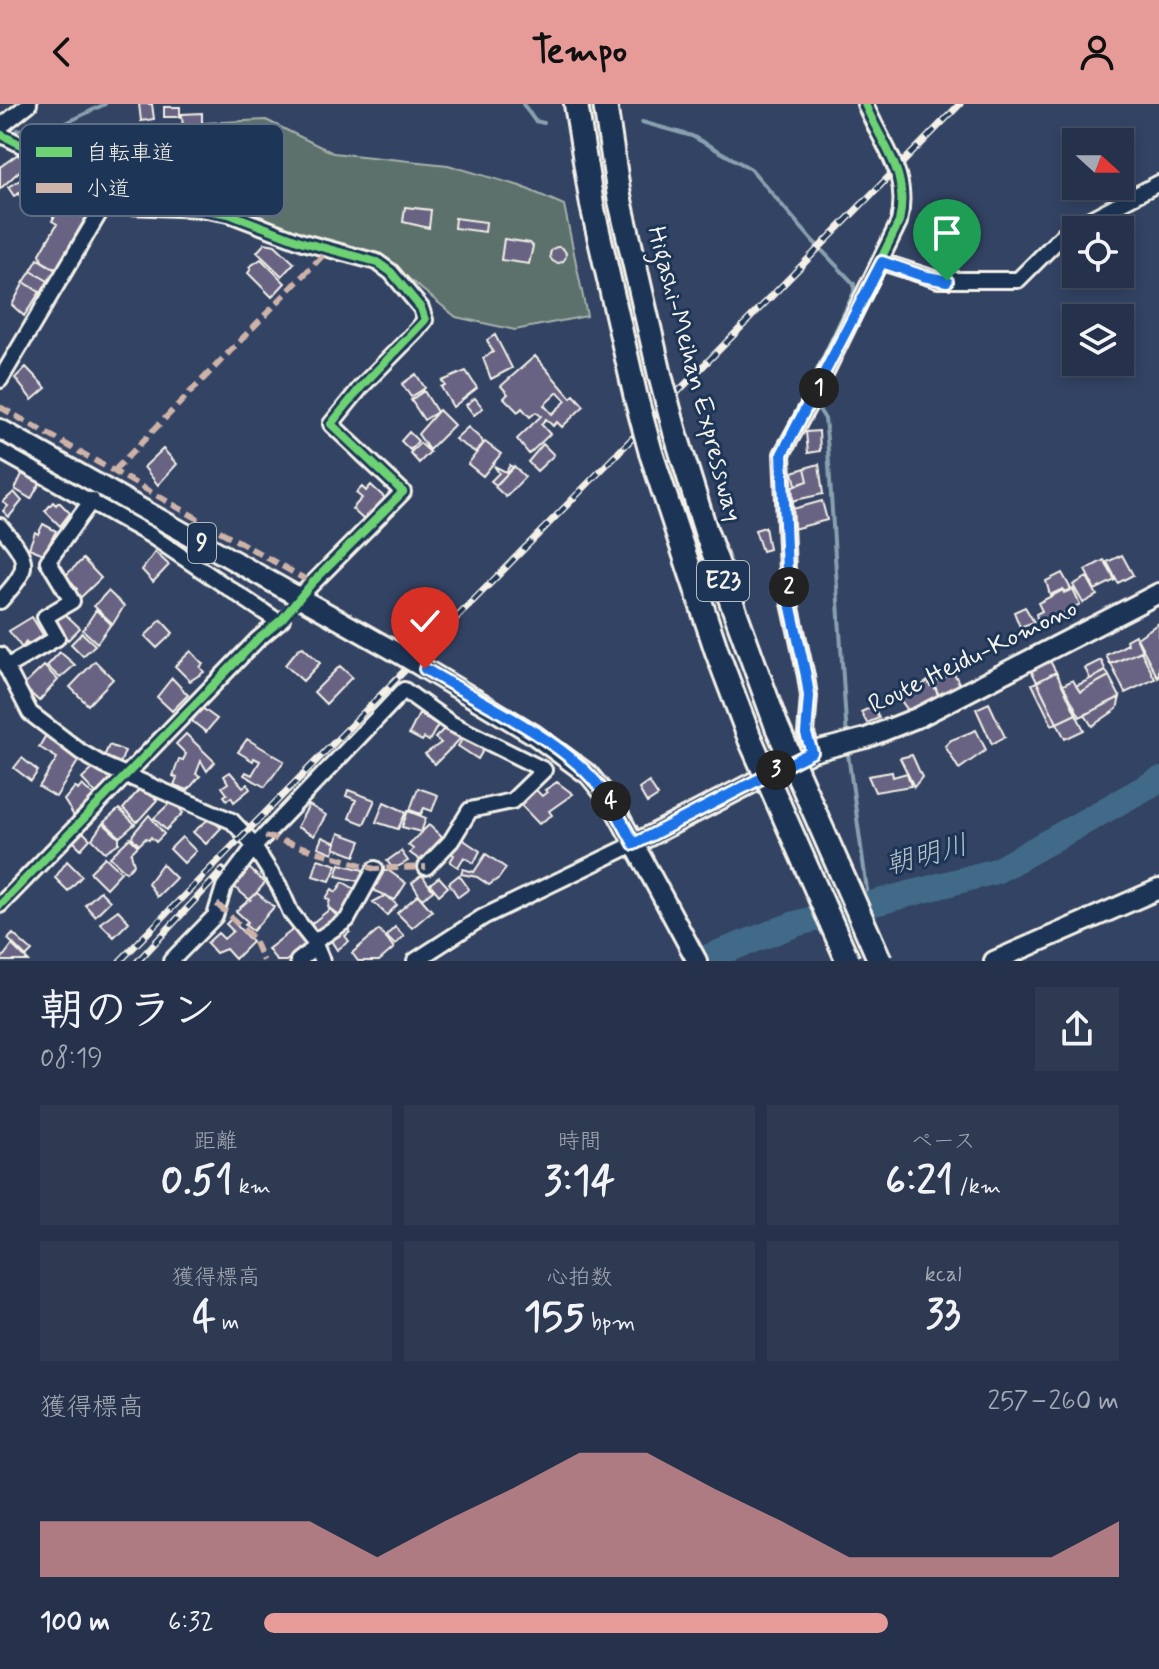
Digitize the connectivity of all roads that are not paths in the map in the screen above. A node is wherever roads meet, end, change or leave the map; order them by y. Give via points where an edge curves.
1 (29, 104) edge
2 (576, 104) edge
3 (605, 104) edge
4 (865, 104) edge
5 (0, 127) edge
6 (0, 134) edge
7 (20, 144) edge
8 (1159, 183) edge
9 (97, 216) edge
10 (231, 216) edge
11 (882, 262) junction
12 (0, 380) edge
13 (0, 429) edge
14 (0, 451) edge
15 (92, 500) junction
16 (0, 526) edge
17 (304, 592) tunnel mouth
18 (1159, 593) edge
19 (0, 601) edge
20 (3, 661) edge
21 (812, 752) junction
22 (129, 775) junction
23 (254, 847) junction
24 (639, 852) junction
25 (426, 867) dead end
26 (375, 869) dead end
27 (1159, 889) edge
28 (0, 905) edge
29 (318, 950) edge
30 (171, 961) edge
31 (298, 961) edge
32 (415, 961) edge
33 (697, 961) edge
34 (848, 961) edge
35 (880, 961) edge
36 (994, 961) edge

1 - 5 street
2 - 34 highway, E23, bridge via 595,219 651,453 750,739
3 - 35 highway, Higashi-Meihan Expressway / E23, bridge via 619,196 660,375 706,532 777,727
4 - 11 street via 902,183 899,222
6 - 7 street
8 - 11 street via 1067,231 1018,280 938,280
9 - 12 street
10 - 17 street via 377,262 421,308 425,320 331,424 403,492
11 - 21 street via 782,454 788,594 806,676 806,734
13 - 24 main road, 9, bridge via 533,734 589,775 612,803
14 - 15 street
15 - 20 street via 48,561 72,601 45,617 57,638
15 - 22 street via 281,620
16 - 19 street via 24,554 26,566
18 - 21 main road, Route Heidu-Komono via 919,717
20 - 22 street via 30,713 81,752
21 - 24 main road, Route Heidu-Komono
22 - 23 street via 222,813
22 - 28 street
23 - 25 street via 404,690 450,723 544,770 512,801 470,810
23 - 29 street
23 - 30 street via 224,887 215,916
24 - 32 street via 483,917
24 - 33 main road, 9
26 - 29 street via 347,920
27 - 36 main road
29 - 31 street

